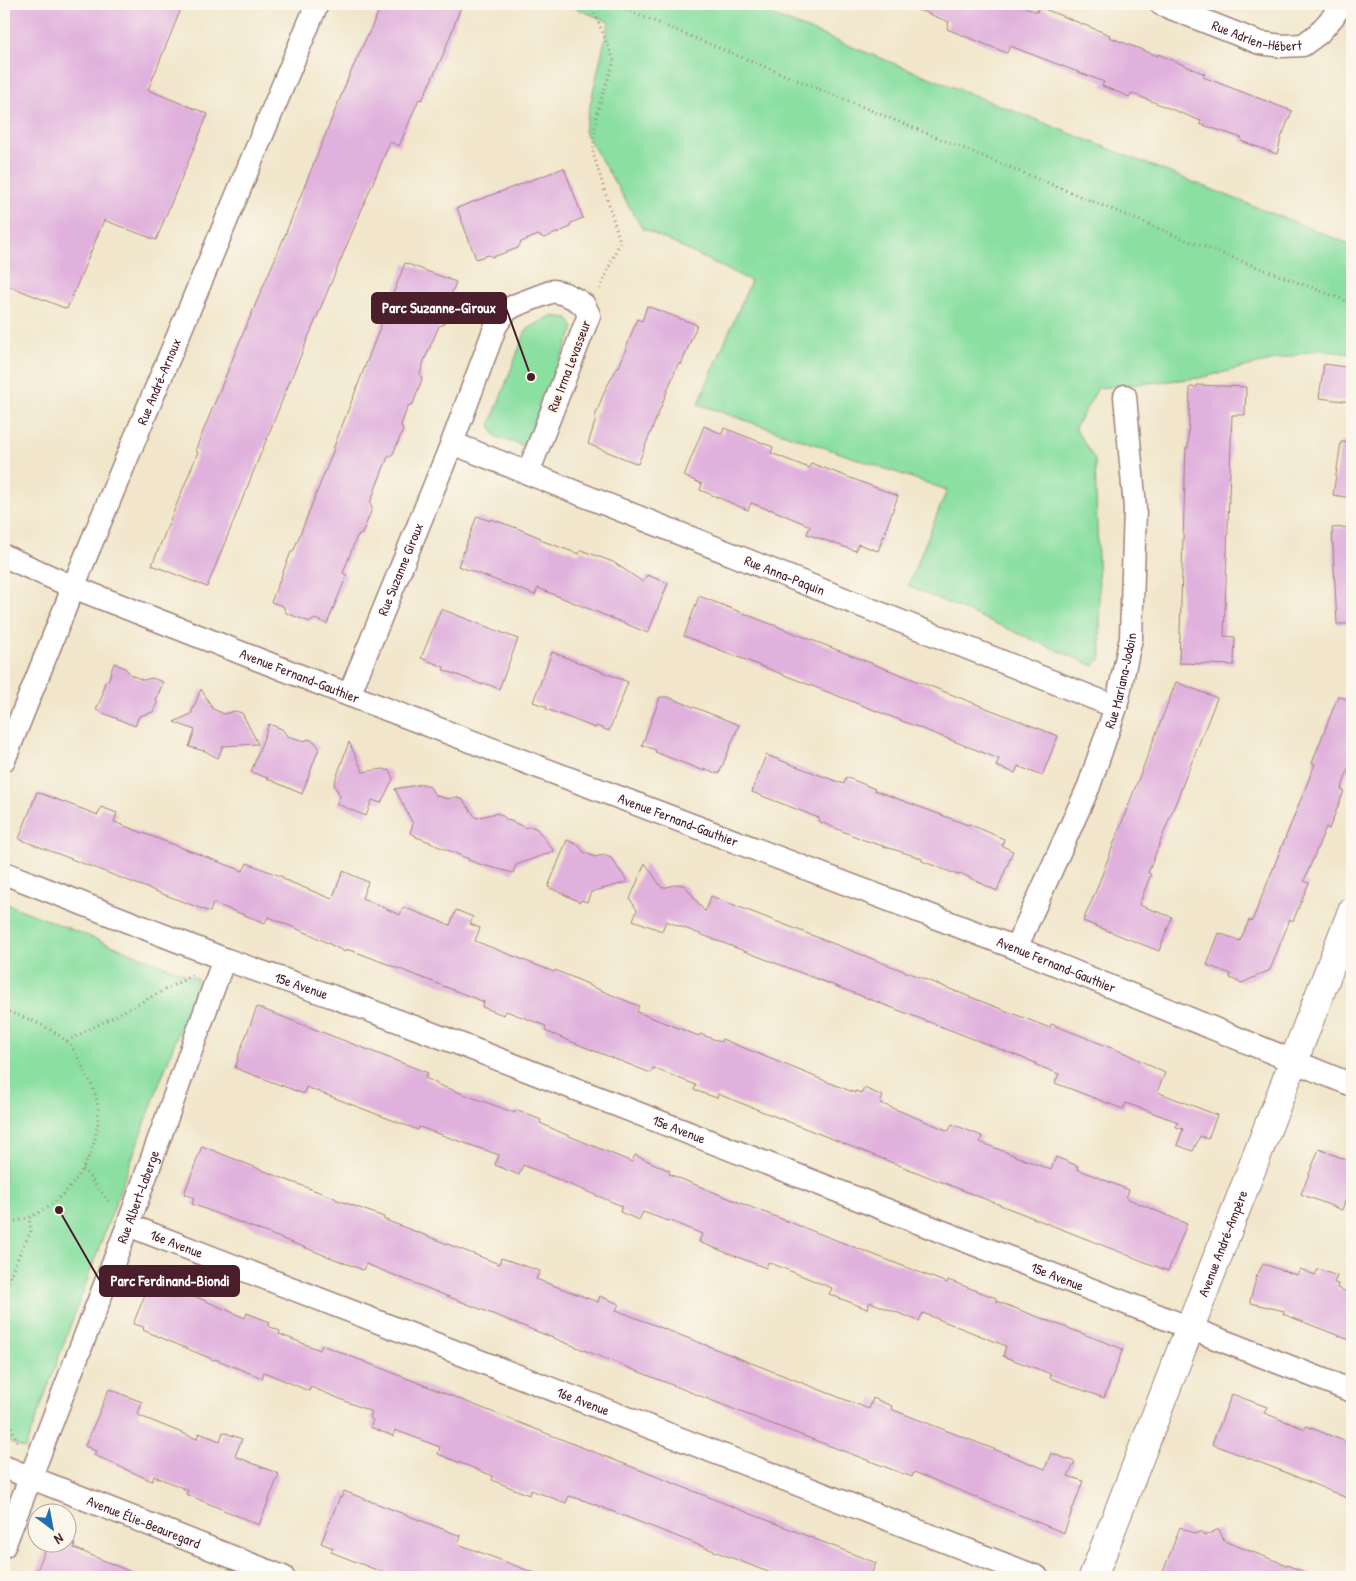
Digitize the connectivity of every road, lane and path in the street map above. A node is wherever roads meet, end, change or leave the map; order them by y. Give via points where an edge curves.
1 (317, 4) edge
2 (591, 4) edge
3 (612, 4) edge
4 (1161, 4) edge
5 (1341, 4) edge
6 (1352, 303) edge
7 (589, 315) junction
8 (1125, 396) dead end
9 (452, 443) junction
10 (528, 473) junction
11 (4, 556) edge
12 (73, 587) junction
13 (349, 695) junction
14 (1116, 707) junction
15 (4, 760) edge
16 (4, 874) edge
17 (1352, 911) edge
18 (1016, 948) junction
19 (224, 959) junction
20 (4, 1011) edge
21 (67, 1041) junction
22 (1293, 1062) junction
23 (1352, 1085) edge
24 (83, 1169) junction
25 (29, 1218) junction
26 (4, 1223) edge
27 (128, 1226) junction
28 (4, 1291) edge
29 (1190, 1327) junction
30 (1352, 1391) edge
31 (4, 1467) edge
32 (31, 1478) junction
33 (4, 1546) edge
34 (283, 1577) edge
35 (1037, 1577) edge
36 (1093, 1577) edge

1 - 12 street, Rue André-Arnoux
2 - 7 path via 614,61 596,115 593,153 620,241
3 - 6 path via 1189,241
4 - 5 street, Rue Adrien-Hébert via 1260,43 1282,46 1303,45 1318,34
7 - 9 street, Rue Irma Levasseur via 577,300 552,291 507,310 496,325
7 - 10 street, Rue Irma Levasseur
8 - 14 street, Rue Mariana-Jodoin via 1135,508 1131,638
9 - 10 street, Rue Anna-Paquin
9 - 13 street, Rue Suzanne Giroux
10 - 14 street, Rue Anna-Paquin
11 - 12 street, Avenue Fernand-Gauthier
12 - 13 street, Avenue Fernand-Gauthier
12 - 15 street, Rue André-Arnoux
13 - 18 street, Avenue Fernand-Gauthier
14 - 18 street, Rue Mariana-Jodoin via 1089,786
16 - 19 street, 15e Avenue
17 - 22 street, Avenue André-Ampère
18 - 22 street, Avenue Fernand-Gauthier
19 - 21 path
19 - 27 street, Rue Albert-Laberge
19 - 29 street, 15e Avenue via 466,1046
20 - 21 path via 46,1028
21 - 24 path via 92,1086 98,1106 98,1131
22 - 23 street, Avenue Fernand-Gauthier
22 - 29 street, Avenue André-Ampère
24 - 25 path via 50,1206
24 - 27 path
25 - 26 path
25 - 28 path via 31,1232
27 - 32 street, Rue Albert-Laberge
27 - 35 street, 16e Avenue
29 - 30 street, 15e Avenue
29 - 36 street, Avenue André-Ampère
31 - 32 street, Avenue Élie-Beauregard
32 - 33 street, Rue Albert-Laberge
32 - 34 street, Avenue Élie-Beauregard

